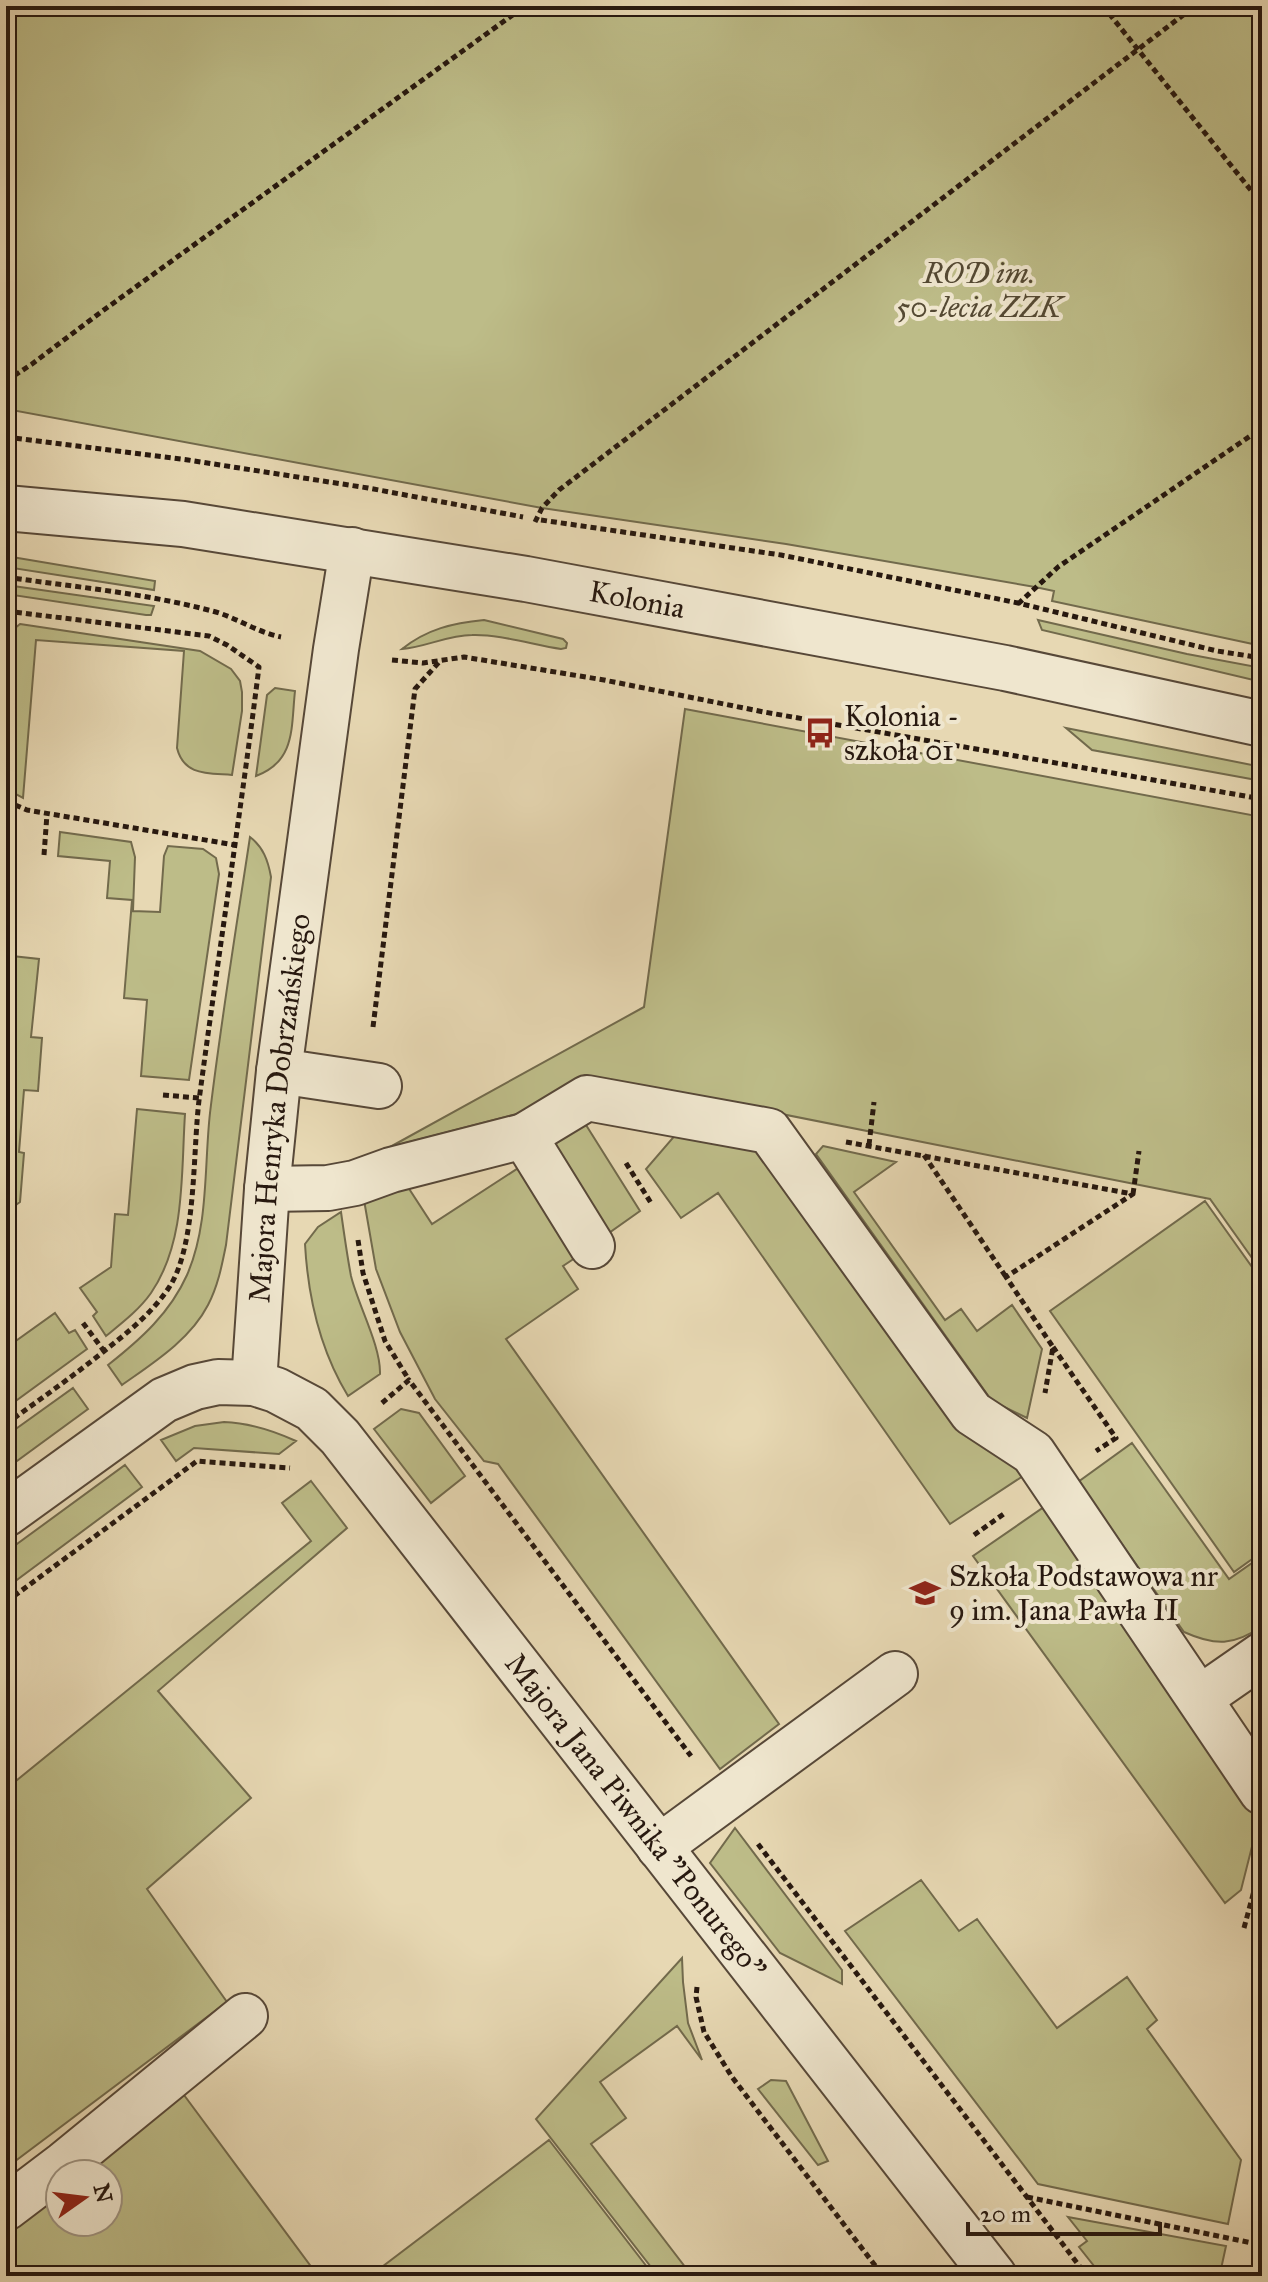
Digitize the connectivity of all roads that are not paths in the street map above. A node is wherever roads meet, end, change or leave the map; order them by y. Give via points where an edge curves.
1 (6, 508) edge
2 (352, 550) junction
3 (1262, 724) edge
4 (279, 1071) junction
5 (379, 1086) dead end
6 (524, 1136) junction
7 (267, 1189) junction
8 (592, 1246) dead end
9 (254, 1383) junction
10 (6, 1514) edge
11 (1262, 1655) edge
12 (895, 1674) dead end
13 (1200, 1698) junction
14 (1262, 1792) edge
15 (659, 1847) junction
16 (245, 2016) dead end
17 (6, 2208) edge
18 (994, 2276) edge

1 - 2 street, Kolonia via 183,524
2 - 3 street, Kolonia via 975,662
2 - 4 street, Majora Henryka Dobrzańskiego
4 - 5 street
4 - 7 street, Majora Henryka Dobrzańskiego
6 - 7 street via 355,1183
6 - 8 street
6 - 13 street via 587,1098 769,1131 972,1413 1033,1453
7 - 9 street, Majora Henryka Dobrzańskiego
9 - 10 street via 218,1382 164,1400
9 - 15 street, Majora Jana Piwnika "Ponurego" via 312,1409 340,1437
11 - 13 street
12 - 15 street
13 - 14 street
15 - 18 street, Majora Jana Piwnika "Ponurego"
16 - 17 street

